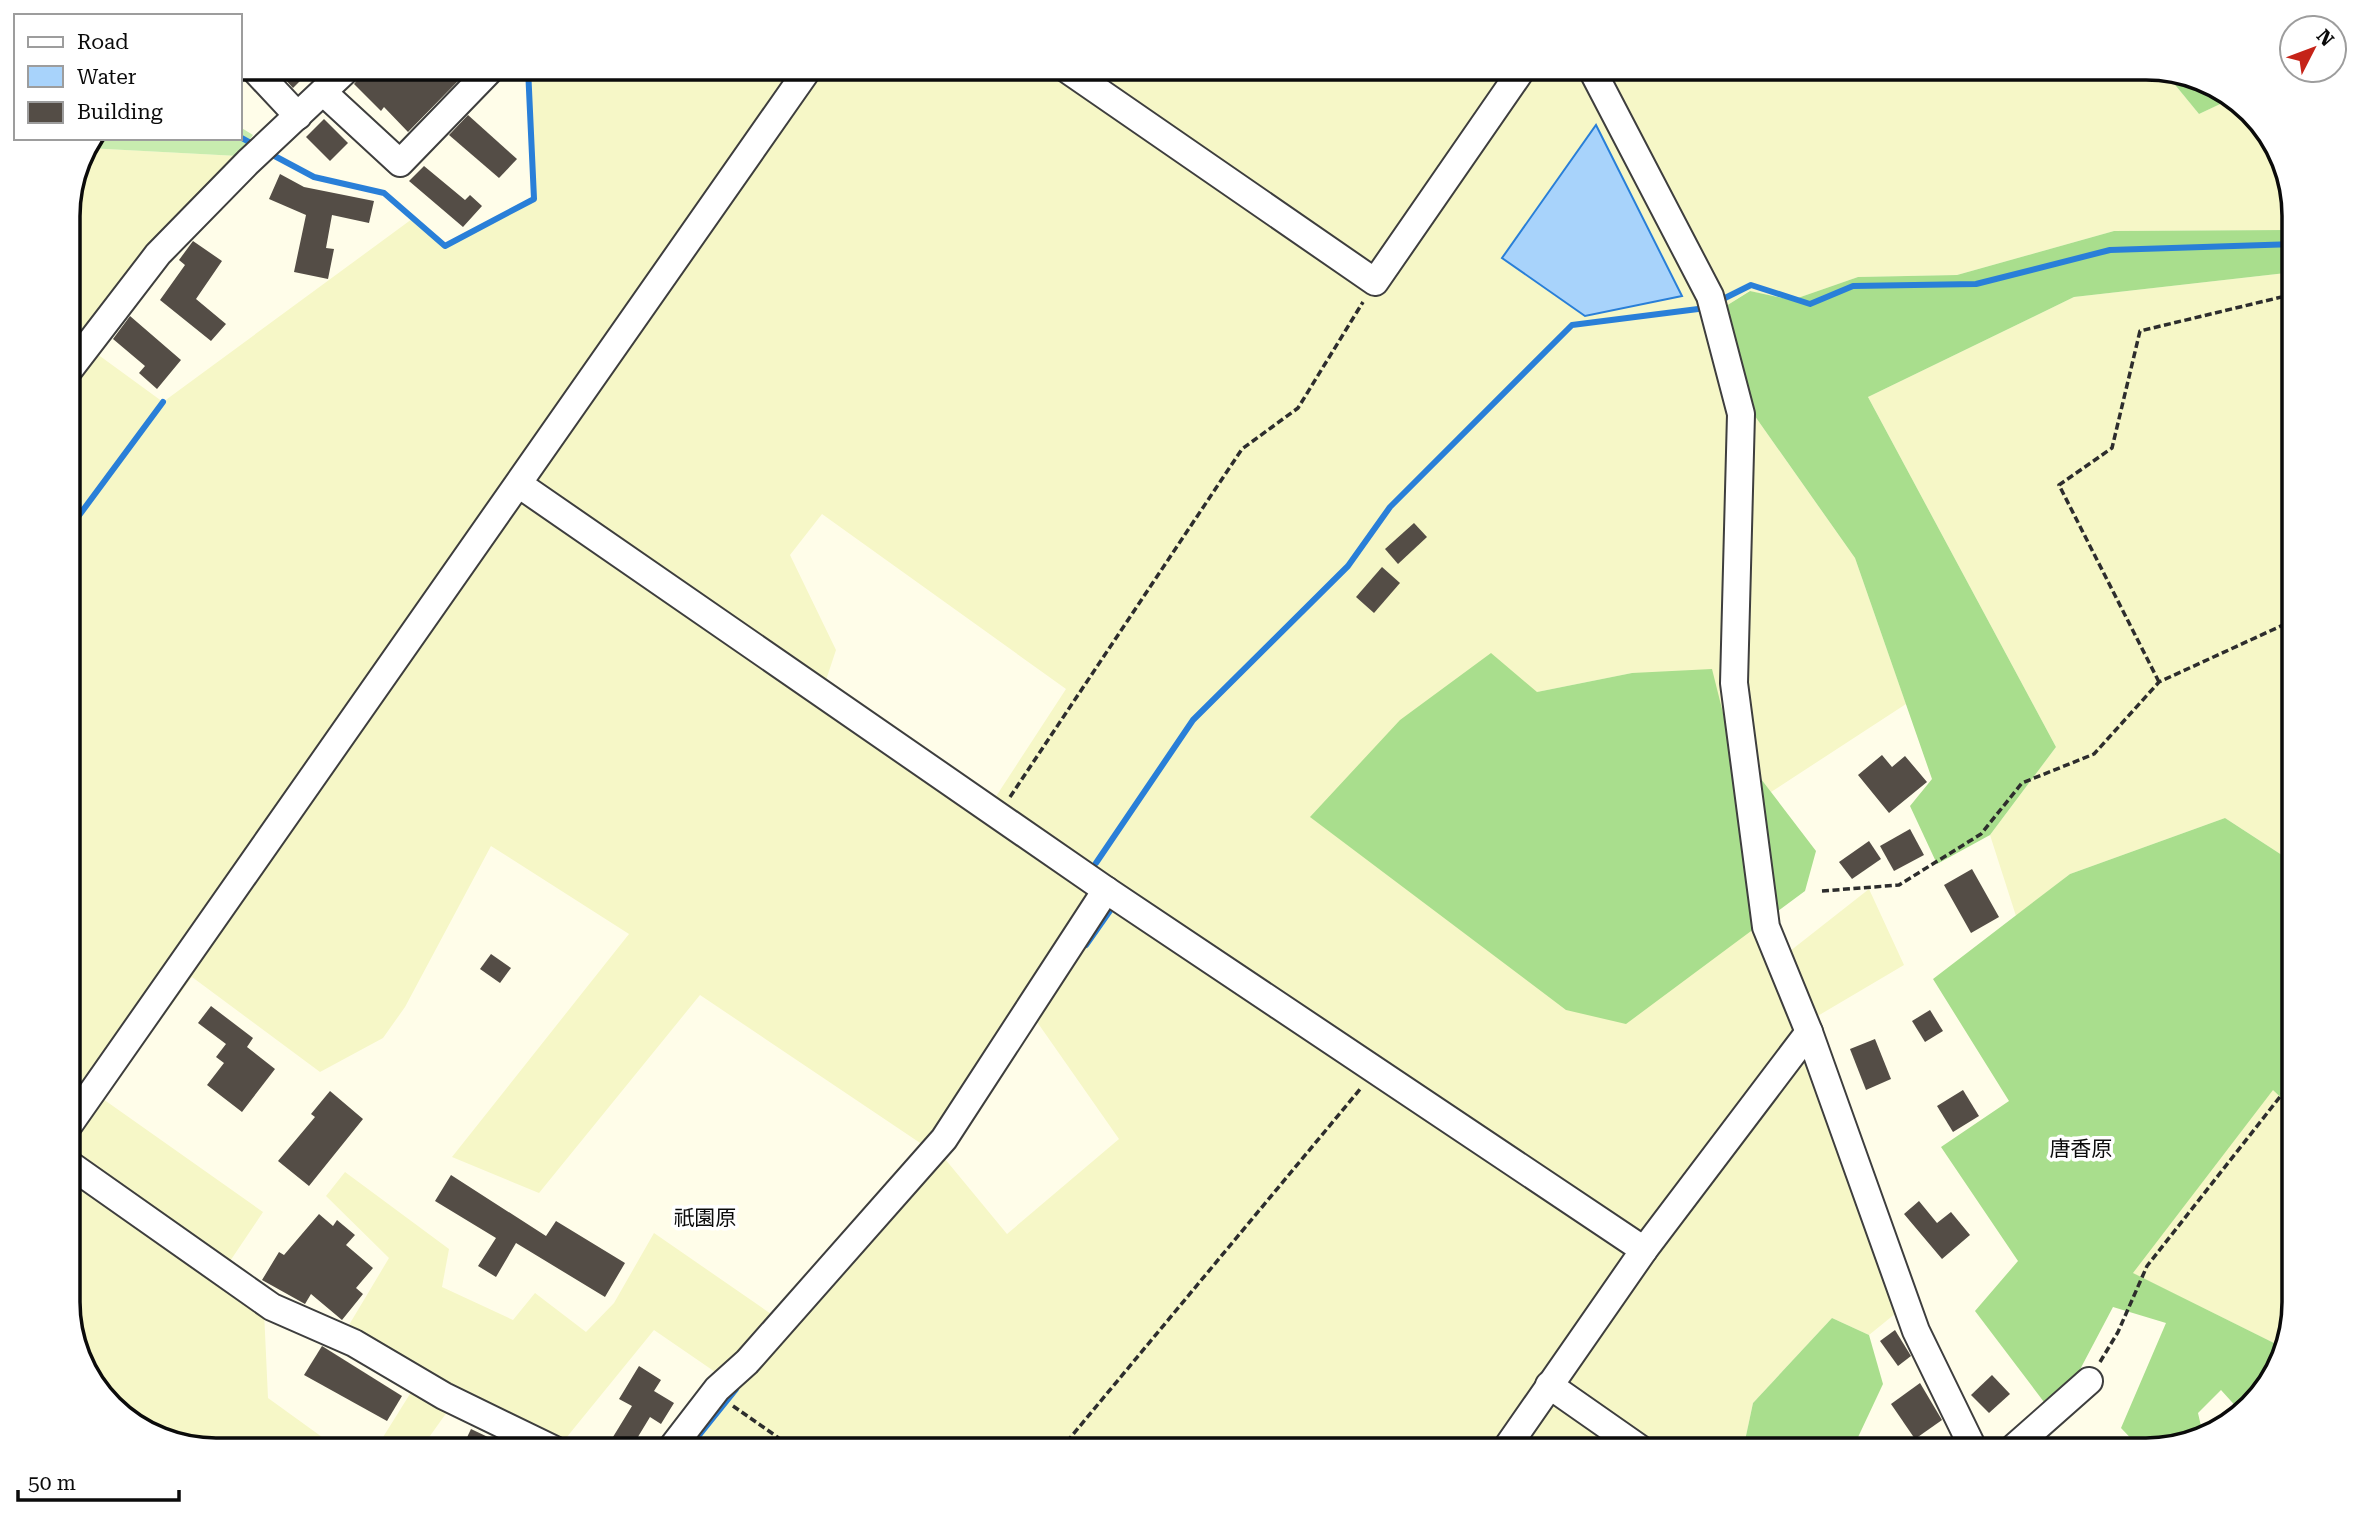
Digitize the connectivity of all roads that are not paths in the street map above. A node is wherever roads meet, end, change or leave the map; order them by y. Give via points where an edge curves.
1 (264, 80) edge
2 (336, 80) edge
3 (480, 80) edge
4 (801, 80) edge
5 (1082, 80) edge
6 (1515, 80) edge
7 (1597, 80) edge
8 (323, 92) junction
9 (298, 116) junction
10 (81, 354) edge
11 (520, 485) junction
12 (1106, 890) junction
13 (1809, 1032) junction
14 (81, 1108) edge
15 (81, 1172) edge
16 (1644, 1250) junction
17 (2089, 1381) road end
18 (1549, 1385) junction
19 (530, 1438) edge
20 (679, 1438) edge
21 (1513, 1438) edge
22 (1626, 1438) edge
23 (1968, 1438) edge
24 (2025, 1438) edge

1 - 9 street
2 - 8 street
3 - 8 street via 400,163
4 - 11 street
5 - 6 street via 1375,282
7 - 13 street via 1712,307 1741,414 1734,683 1766,927
8 - 9 street
9 - 10 street via 158,254
11 - 12 street
11 - 14 street
12 - 16 street
12 - 20 street via 944,1139 747,1362 717,1389
13 - 16 street
13 - 23 street via 1916,1331
15 - 19 street via 272,1307 354,1343 444,1396
16 - 18 street
17 - 24 street
18 - 21 street
18 - 22 street

